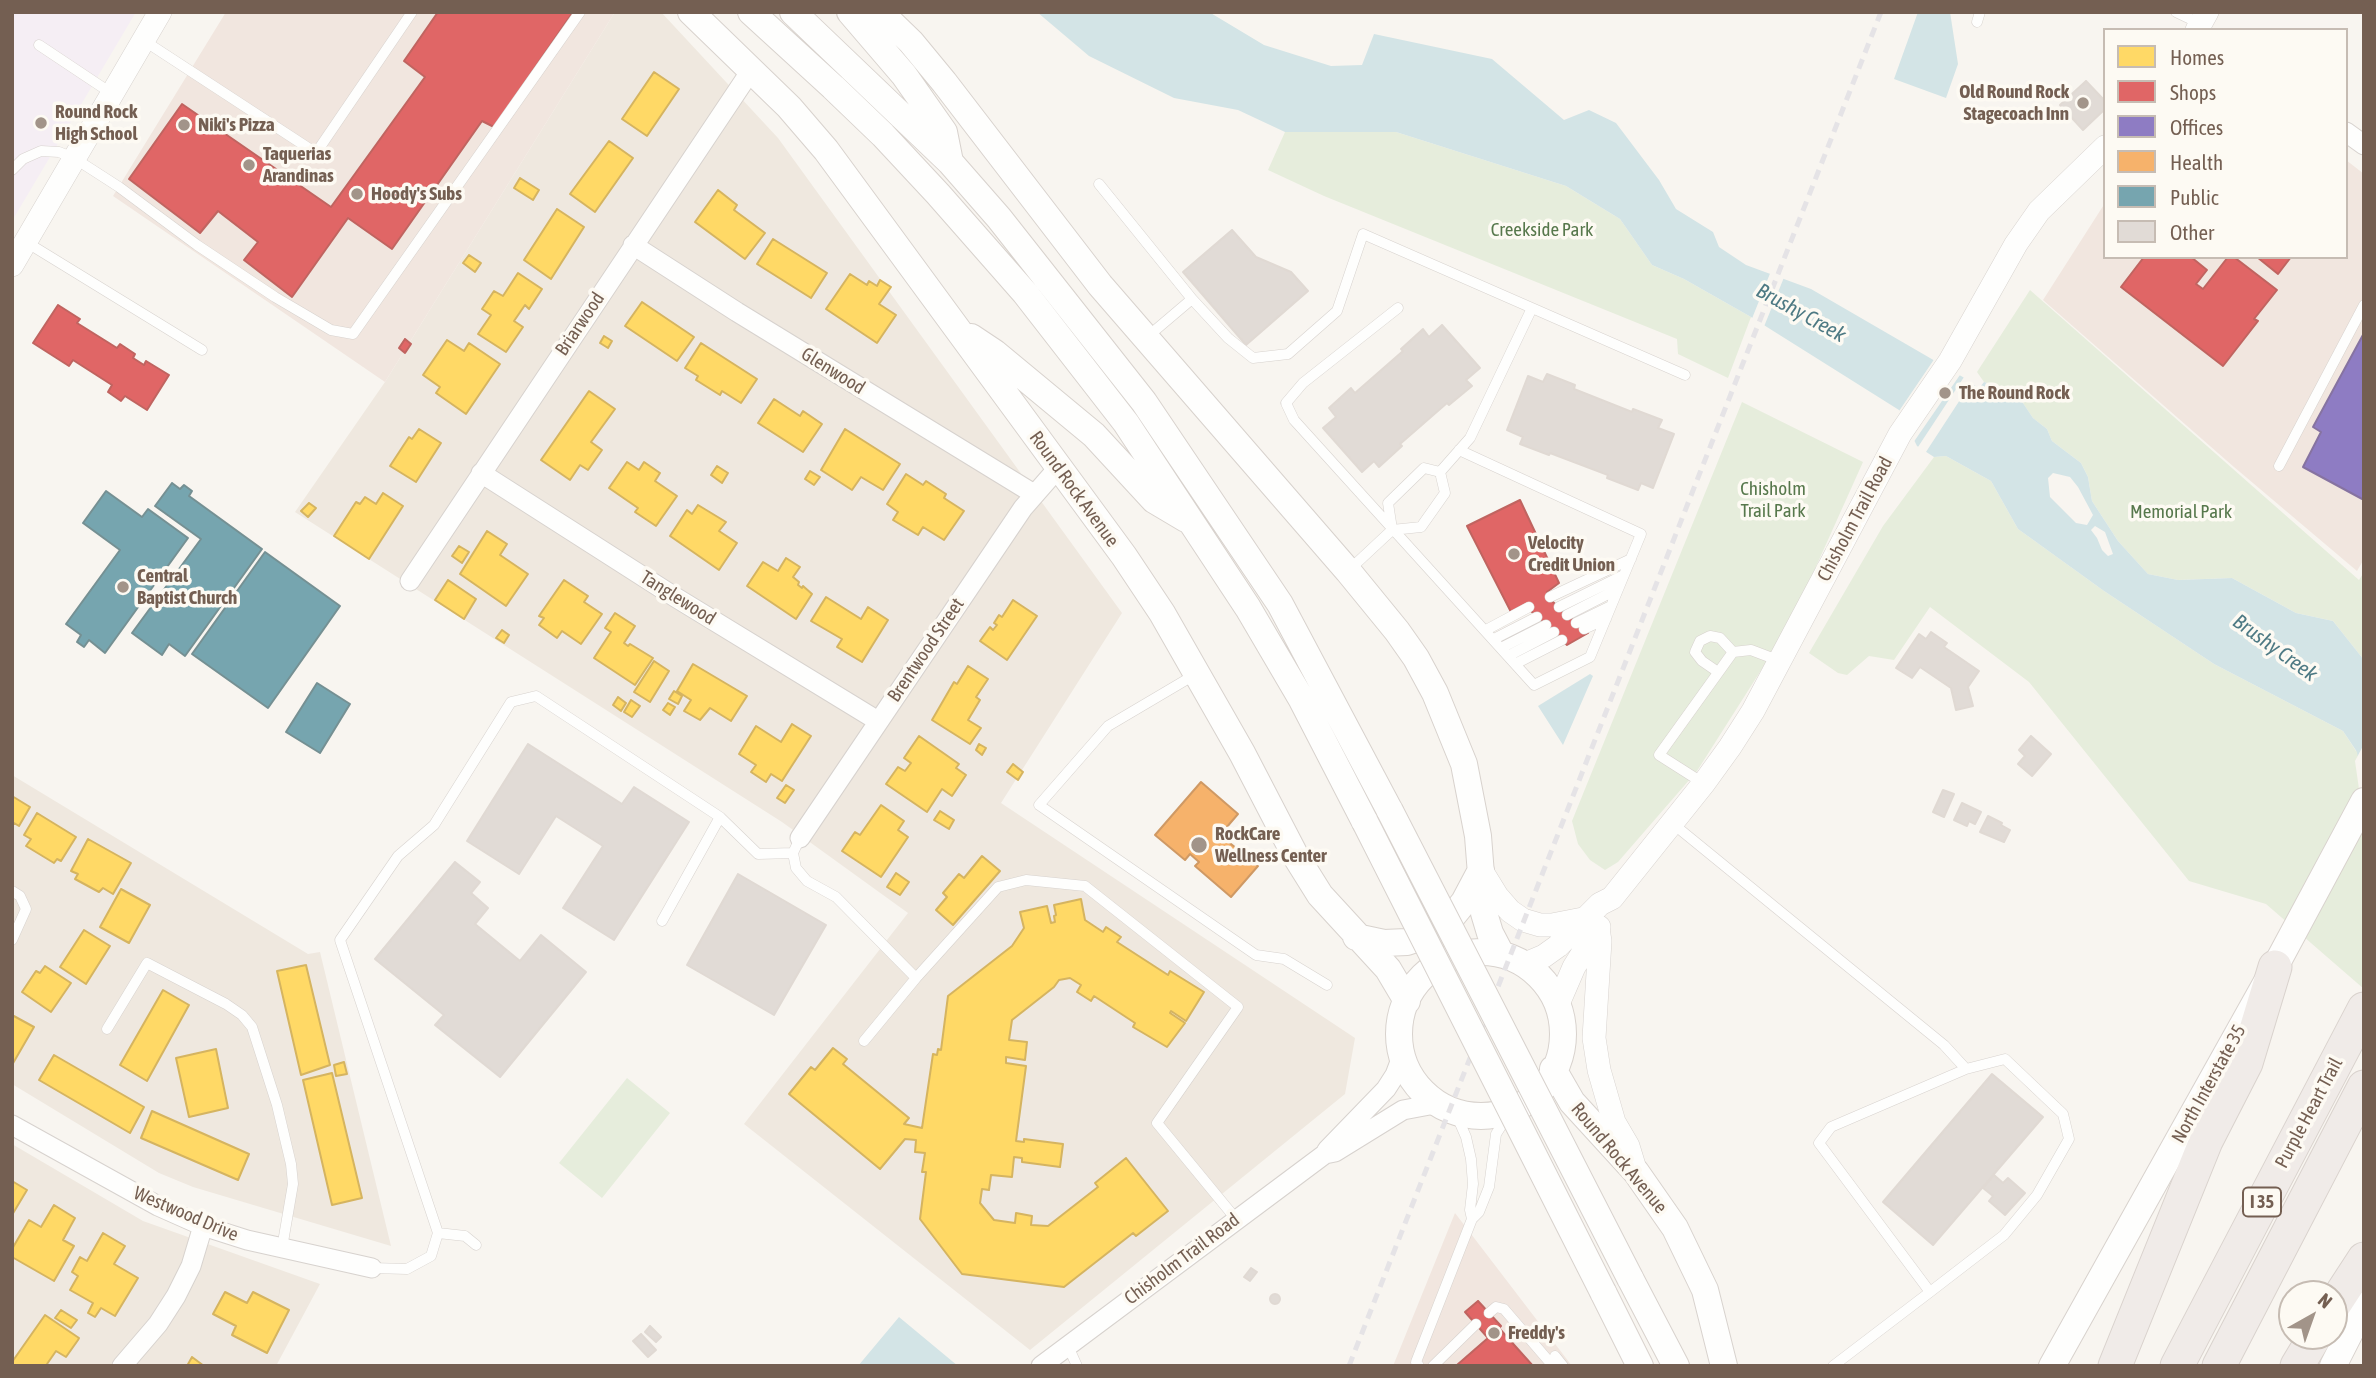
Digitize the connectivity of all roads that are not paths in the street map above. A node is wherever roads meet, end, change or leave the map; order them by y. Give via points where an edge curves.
1 (160, 12) edge
2 (412, 12) edge
3 (580, 12) edge
4 (691, 12) edge
5 (751, 12) edge
6 (793, 12) edge
7 (850, 12) edge
8 (880, 12) edge
9 (2176, 12) edge
10 (2203, 24) edge
11 (143, 40) junction
12 (38, 45) dead end
13 (752, 69) junction
14 (112, 93) junction
15 (2348, 133) edge
16 (2364, 145) edge
17 (2103, 149) edge
18 (75, 158) junction
19 (950, 162) junction
20 (12, 170) edge
21 (1099, 184) dead end
22 (26, 242) junction
23 (633, 245) junction
24 (12, 265) edge
25 (1192, 299) junction
26 (2364, 305) edge
27 (1398, 308) dead end
28 (1532, 308) junction
29 (955, 326) junction
30 (1146, 338) junction
31 (202, 350) dead end
32 (1685, 375) dead end
33 (1459, 450) junction
34 (2278, 466) dead end
35 (1058, 468) junction
36 (1440, 471) junction
37 (481, 473) junction
38 (1034, 494) junction
39 (1195, 524) junction
40 (1392, 530) junction
41 (1631, 559) junction
42 (1348, 571) junction
43 (1624, 575) junction
44 (410, 581) dead end
45 (1618, 589) junction
46 (1550, 597) dead end
47 (1611, 606) junction
48 (1529, 607) dead end
49 (1559, 607) dead end
50 (1567, 615) dead end
51 (1606, 618) junction
52 (1486, 630) junction
53 (1562, 640) dead end
54 (1504, 652) junction
55 (1733, 652) junction
56 (1780, 661) junction
57 (1718, 672) junction
58 (1197, 674) junction
59 (878, 721) junction
60 (1704, 783) junction
61 (2364, 802) edge
62 (720, 817) junction
63 (1671, 823) junction
64 (797, 845) junction
65 (1481, 870) junction
66 (12, 891) edge
67 (662, 921) dead end
68 (1593, 923) junction
69 (1356, 937) junction
70 (12, 940) edge
71 (1513, 959) junction
72 (2275, 967) junction
73 (916, 978) junction
74 (1327, 985) dead end
75 (1407, 1001) junction
76 (1558, 1004) junction
77 (2364, 1009) edge
78 (107, 1029) dead end
79 (864, 1041) dead end
80 (1401, 1059) junction
81 (1553, 1069) junction
82 (1966, 1069) junction
83 (2364, 1087) edge
84 (1446, 1109) junction
85 (1512, 1109) junction
86 (12, 1125) edge
87 (1325, 1154) junction
88 (1636, 1172) junction
89 (1236, 1219) junction
90 (1472, 1219) junction
91 (203, 1226) junction
92 (439, 1233) junction
93 (477, 1245) dead end
94 (282, 1248) junction
95 (2364, 1259) edge
96 (372, 1268) joint
97 (2348, 1284) edge
98 (1930, 1292) junction
99 (2364, 1305) edge
100 (1489, 1313) dead end
101 (1476, 1324) dead end
102 (1068, 1346) junction
103 (2307, 1350) edge
104 (1554, 1361) edge
105 (1416, 1365) edge
106 (121, 1366) edge
107 (1041, 1366) edge
108 (1077, 1366) edge
109 (1433, 1366) edge
110 (1563, 1366) edge
111 (1640, 1366) edge
112 (1676, 1366) edge
113 (1724, 1366) edge
114 (1833, 1366) edge
115 (2052, 1366) edge
116 (2115, 1366) edge
117 (2177, 1366) edge
118 (2219, 1366) edge
119 (2297, 1366) edge
120 (2333, 1366) edge

1 - 11 street
2 - 11 lane via 316,153
3 - 18 lane via 353,334 331,330 275,297
4 - 13 main road, Round Rock Avenue
5 - 39 main road via 883,135 986,247 1075,355
6 - 19 main road
7 - 19 main road via 904,75 944,132
8 - 30 main road via 944,82
9 - 10 lane
11 - 14 street
12 - 14 lane
13 - 23 street, Briarwood
13 - 29 main road, Round Rock Avenue via 826,150
14 - 18 street
15 - 16 street
17 - 56 street, Chisholm Trail Road via 2039,211 2016,244 1950,361 1900,434
18 - 20 lane via 41,151
18 - 22 street
19 - 112 main road, bridge via 1096,338 1174,443 1280,604
21 - 25 lane
22 - 24 street
22 - 31 lane
23 - 37 street, Briarwood
23 - 38 street, Glenwood
25 - 28 lane via 1253,358 1288,354 1337,311 1363,233
25 - 30 lane
26 - 34 lane
27 - 40 lane via 1303,383 1286,403 1294,420
28 - 32 lane
28 - 33 lane via 1470,438
29 - 35 main road, Round Rock Avenue
29 - 39 main road via 1094,435 1154,500
30 - 42 main road
33 - 36 lane
33 - 41 lane via 1641,534
35 - 38 street, Brentwood Street
35 - 58 main road, Round Rock Avenue via 1162,613
36 - 40 lane via 1445,493 1421,527
36 - 40 lane via 1424,468 1388,503
37 - 44 street, Briarwood
37 - 59 street, Tanglewood
38 - 59 street, Brentwood Street
39 - 111 main road, bridge via 1302,700
40 - 42 lane
40 - 52 lane
41 - 43 lane
41 - 46 lane
42 - 65 main road via 1397,631 1435,693 1464,764
43 - 45 lane
43 - 49 lane
45 - 47 lane
45 - 50 lane
47 - 51 lane
47 - 51 lane via 1580,626
48 - 52 lane
51 - 54 lane via 1590,657 1534,685
52 - 54 lane
53 - 54 lane
54 - 54 lane via 1546,625
55 - 56 lane via 1751,650
55 - 57 lane
55 - 57 lane via 1720,638 1700,641 1695,652
56 - 60 street, Chisholm Trail Road via 1753,711
57 - 60 lane via 1659,755
58 - 69 main road, Round Rock Avenue via 1295,855 1320,895
58 - 74 lane via 1108,726 1039,805 1256,955 1284,959
59 - 64 street, Brentwood Street
60 - 63 street, Chisholm Trail Road
61 - 72 main road, North Interstate 35
62 - 64 lane via 758,854
62 - 67 lane
62 - 92 lane via 536,696 511,702 434,825 398,856 340,940
63 - 68 street, Chisholm Trail Road via 1612,898 1608,912
63 - 82 lane via 1944,1045
64 - 73 lane via 796,868 807,881 836,897
65 - 68 street via 1497,897 1523,920 1540,925
65 - 69 main road via 1464,902 1431,934 1384,943
65 - 71 main road via 1490,933
66 - 70 lane via 26,909
68 - 71 street, Chisholm Trail Road via 1544,956
68 - 76 street, Chisholm Trail Road
68 - 88 street via 1600,941 1594,1038 1599,1070 1614,1122
69 - 75 main road, Round Rock Avenue via 1388,969
71 - 75 main road via 1470,953 1444,962 1423,978
71 - 76 main road via 1546,982
72 - 115 main road, North Interstate 35
72 - 116 highway via 2246,1063 2206,1141
73 - 79 lane
73 - 89 lane via 998,887 1026,880 1085,886 1238,1007 1157,1123
75 - 80 main road via 1399,1032
76 - 81 main road via 1562,1037
77 - 117 highway, Purple Heart Trail / I 35
78 - 94 lane via 147,963 226,1004 252,1027 291,1164 293,1184
80 - 84 main road via 1423,1095
80 - 87 street, Chisholm Trail Road via 1386,1088 1329,1144
81 - 85 main road via 1527,1101
81 - 88 main road, Round Rock Avenue via 1572,1102
82 - 98 lane via 1830,1127 1819,1143
82 - 98 lane via 2004,1059 2063,1114 2069,1139 2037,1195 2004,1235
83 - 118 highway, Purple Heart Trail / I 35
84 - 85 main road via 1481,1117
84 - 87 street, Chisholm Trail Road via 1419,1106 1403,1110
84 - 90 lane via 1466,1137 1473,1184
85 - 90 lane via 1496,1134 1489,1186
86 - 91 street, Westwood Drive
87 - 89 street, Chisholm Trail Road
88 - 113 main road, Round Rock Avenue via 1695,1266
89 - 102 street, Chisholm Trail Road
90 - 105 lane
91 - 94 street, Westwood Drive
91 - 106 street via 177,1296
92 - 93 lane via 465,1236
92 - 96 lane via 430,1256 407,1269
94 - 96 street, Westwood Drive
95 - 97 highway
98 - 114 lane
99 - 120 main road
100 - 104 lane via 1496,1307 1504,1309
101 - 109 lane
102 - 107 street, Chisholm Trail Road
102 - 108 lane
103 - 119 highway
104 - 110 lane

